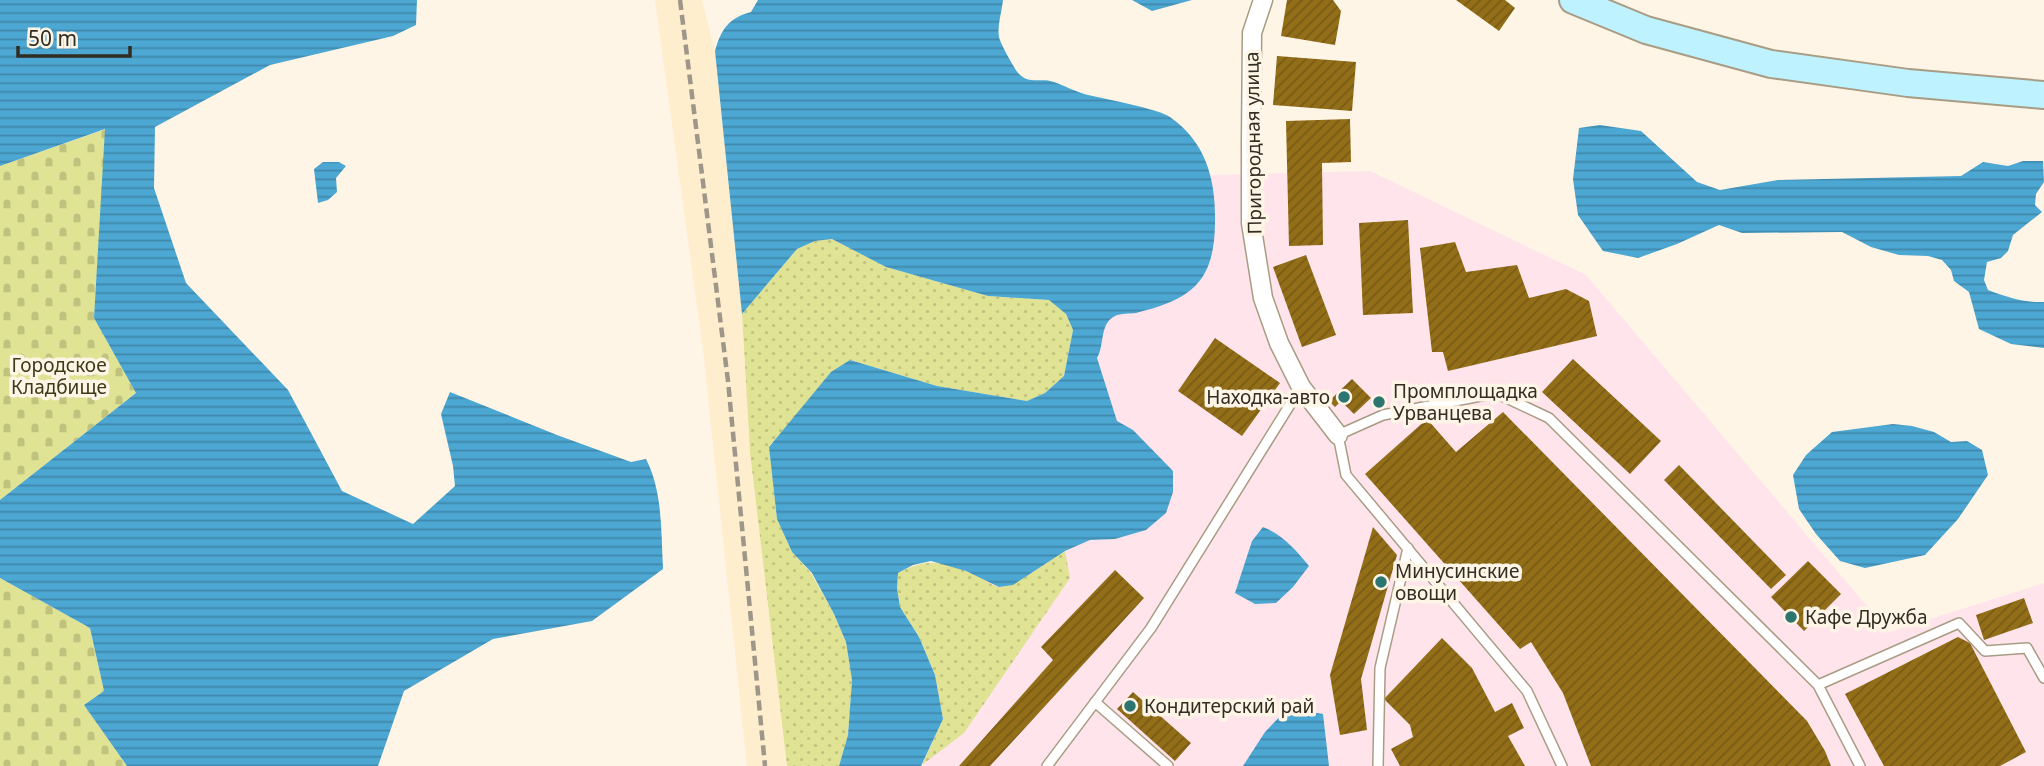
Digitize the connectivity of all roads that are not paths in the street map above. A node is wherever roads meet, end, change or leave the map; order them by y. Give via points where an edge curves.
1 (1263, 0) edge
2 (1573, 0) edge
3 (2044, 95) edge
4 (1301, 387) junction
5 (1338, 435) junction
6 (1408, 548) junction
7 (2044, 678) edge
8 (1818, 685) junction
9 (1095, 702) junction
10 (1047, 766) edge
11 (1168, 766) edge
12 (1378, 766) edge
13 (1562, 766) edge
14 (1860, 766) edge

1 - 4 street, Пригородная улица via 1252,33 1251,223 1263,298
2 - 3 street via 1646,30 1771,64
4 - 5 street, Пригородная улица
4 - 9 lane via 1151,628
5 - 6 lane via 1346,475
5 - 8 lane via 1383,415 1496,393 1549,418
6 - 12 lane via 1380,668
6 - 13 lane via 1527,691
7 - 8 lane via 2026,648 1985,651 1959,623
8 - 14 lane
9 - 10 lane
9 - 11 lane

